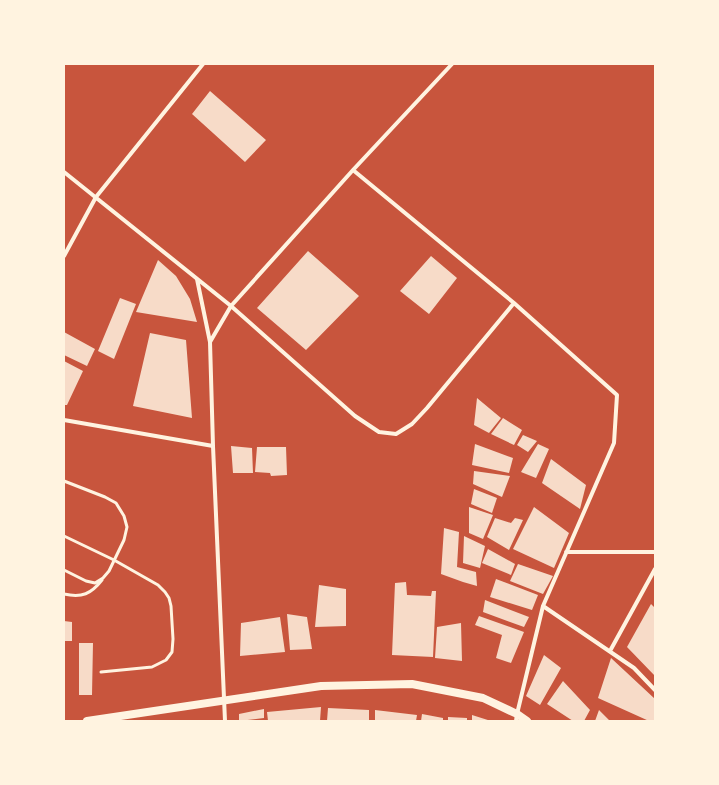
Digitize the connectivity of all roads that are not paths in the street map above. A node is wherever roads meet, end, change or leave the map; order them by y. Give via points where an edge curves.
1 (203, 64) edge
2 (452, 64) edge
3 (353, 170) junction
4 (64, 172) edge
5 (96, 197) junction
6 (64, 256) edge
7 (197, 279) junction
8 (514, 303) junction
9 (231, 306) junction
10 (210, 342) junction
11 (64, 420) edge
12 (213, 446) junction
13 (64, 481) edge
14 (64, 536) edge
15 (566, 552) junction
16 (655, 552) edge
17 (114, 560) junction
18 (655, 569) edge
19 (64, 570) edge
20 (103, 578) junction
21 (64, 594) edge
22 (543, 606) junction
23 (610, 651) junction
24 (101, 672) dead end
25 (655, 690) edge
26 (223, 701) junction
27 (516, 717) edge
28 (87, 721) edge
29 (225, 721) edge
30 (527, 721) edge

1 - 5 street
2 - 3 street
3 - 8 street
3 - 9 street
4 - 5 street
5 - 6 street
5 - 7 street
7 - 9 street
7 - 10 street
8 - 9 street via 427,408 412,424 396,434 379,432 355,416
8 - 15 street via 617,395 614,443
9 - 10 street
10 - 12 street
11 - 12 street
12 - 26 street
13 - 17 lane via 116,504 124,516 127,526 124,540
14 - 17 lane
15 - 16 street
15 - 22 street
17 - 20 lane
17 - 24 lane via 158,585 165,592 171,606 172,652 166,660 152,667
18 - 23 street
19 - 20 lane via 95,583
20 - 21 lane via 95,589 84,594
22 - 23 street
22 - 27 street
23 - 25 street via 634,668
26 - 27 main road via 321,686 412,684 483,698
26 - 28 main road
26 - 29 street
27 - 30 main road

